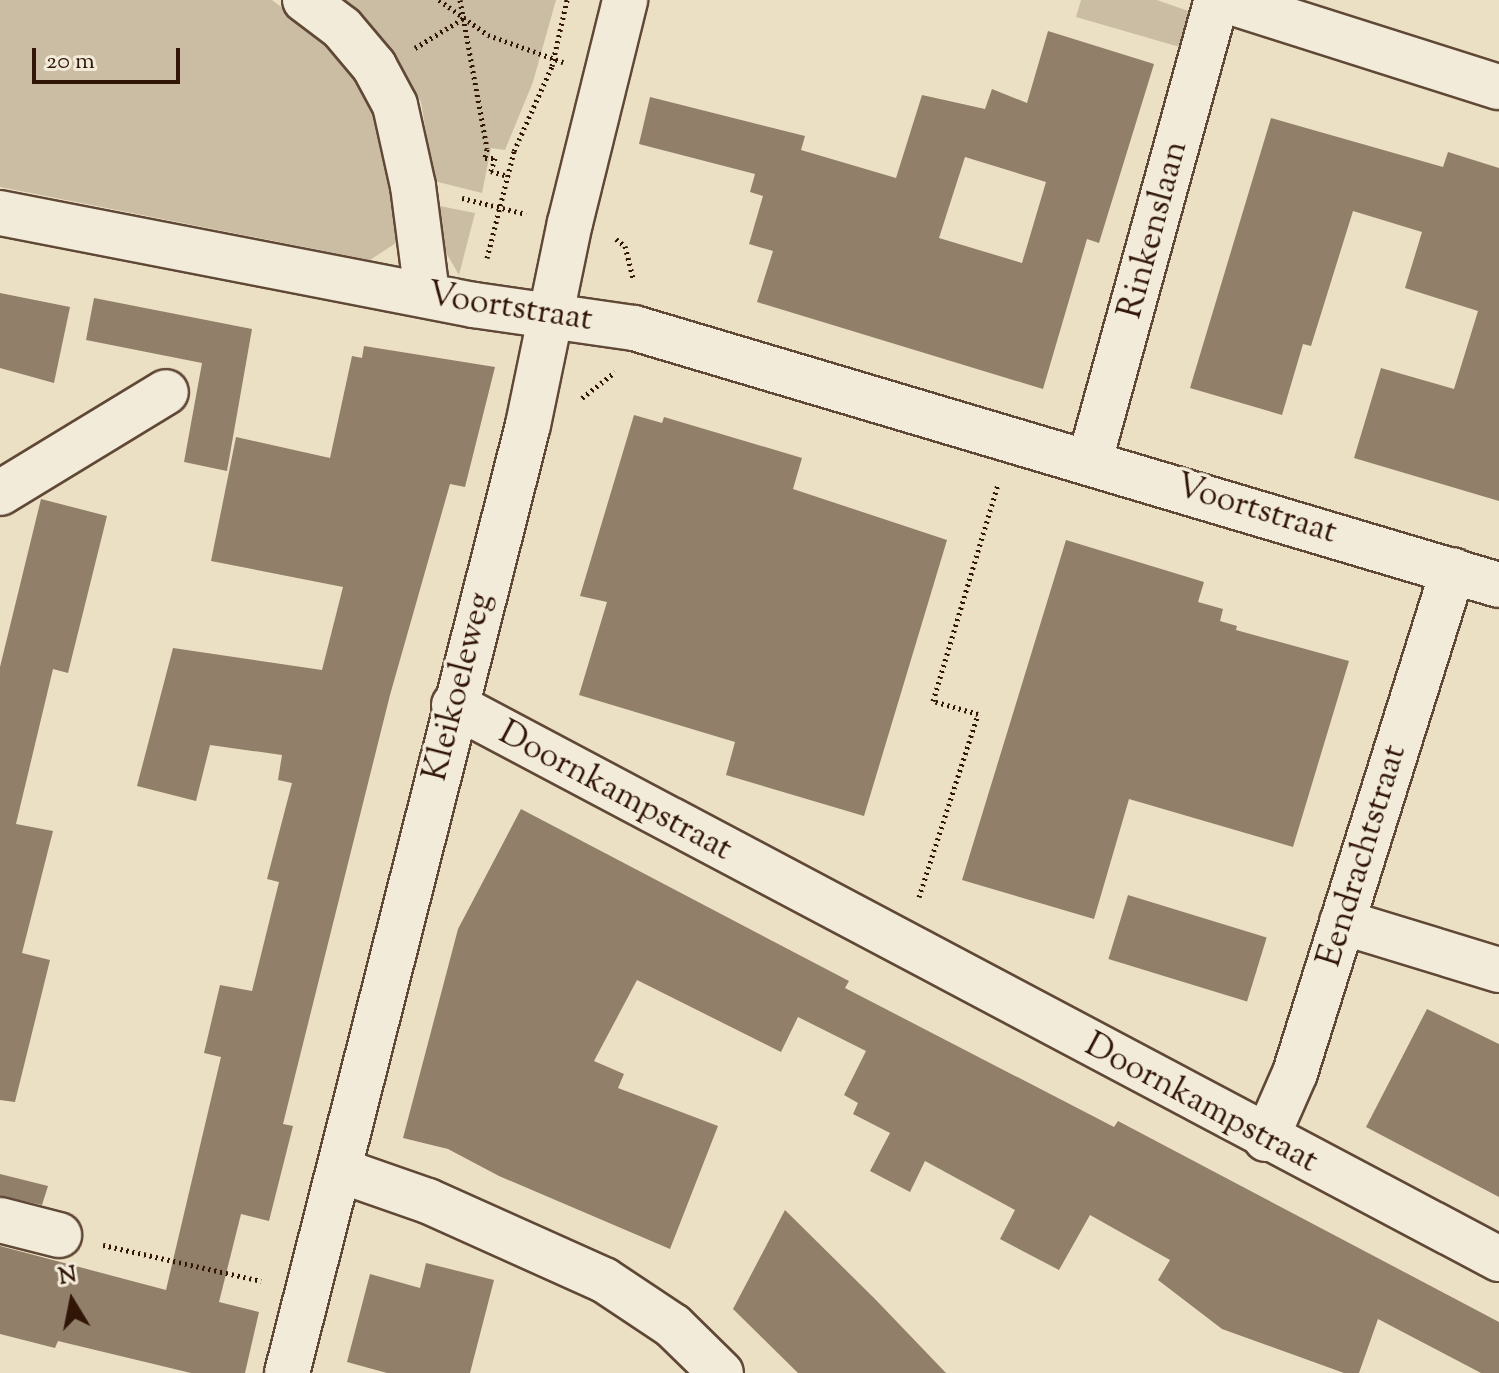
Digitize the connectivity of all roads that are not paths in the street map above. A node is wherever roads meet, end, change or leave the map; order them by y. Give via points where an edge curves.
1 (305, 0) edge
2 (625, 0) edge
3 (1217, 0) edge
4 (1224, 0) edge
5 (1499, 87) edge
6 (0, 213) edge
7 (427, 294) junction
8 (551, 315) junction
9 (166, 392) dead end
10 (1090, 460) junction
11 (0, 493) edge
12 (1453, 570) junction
13 (1499, 585) edge
14 (454, 705) junction
15 (1342, 922) junction
16 (1499, 970) edge
17 (1266, 1139) junction
18 (339, 1170) junction
19 (0, 1220) edge
20 (59, 1235) road end
21 (1499, 1259) edge
22 (287, 1373) edge
23 (721, 1373) edge

1 - 7 street via 342,28 374,66 395,105 413,186
2 - 8 street, Kleikoeleweg
3 - 10 street, Rinkenslaan
4 - 5 street
6 - 7 street, Voortstraat
7 - 8 street, Voortstraat
8 - 10 street, Voortstraat via 634,328
8 - 14 street, Kleikoeleweg via 528,425
9 - 11 street
10 - 12 street, Voortstraat
12 - 13 street, Voortstraat
12 - 15 street, Eendrachtstraat
14 - 17 street, Doornkampstraat
14 - 18 street, Kleikoeleweg
15 - 16 street
15 - 17 street, Eendrachtstraat via 1295,1073
17 - 21 street, Doornkampstraat
18 - 22 street, Kleikoeleweg
18 - 23 street via 428,1201 604,1280 673,1326
19 - 20 street

